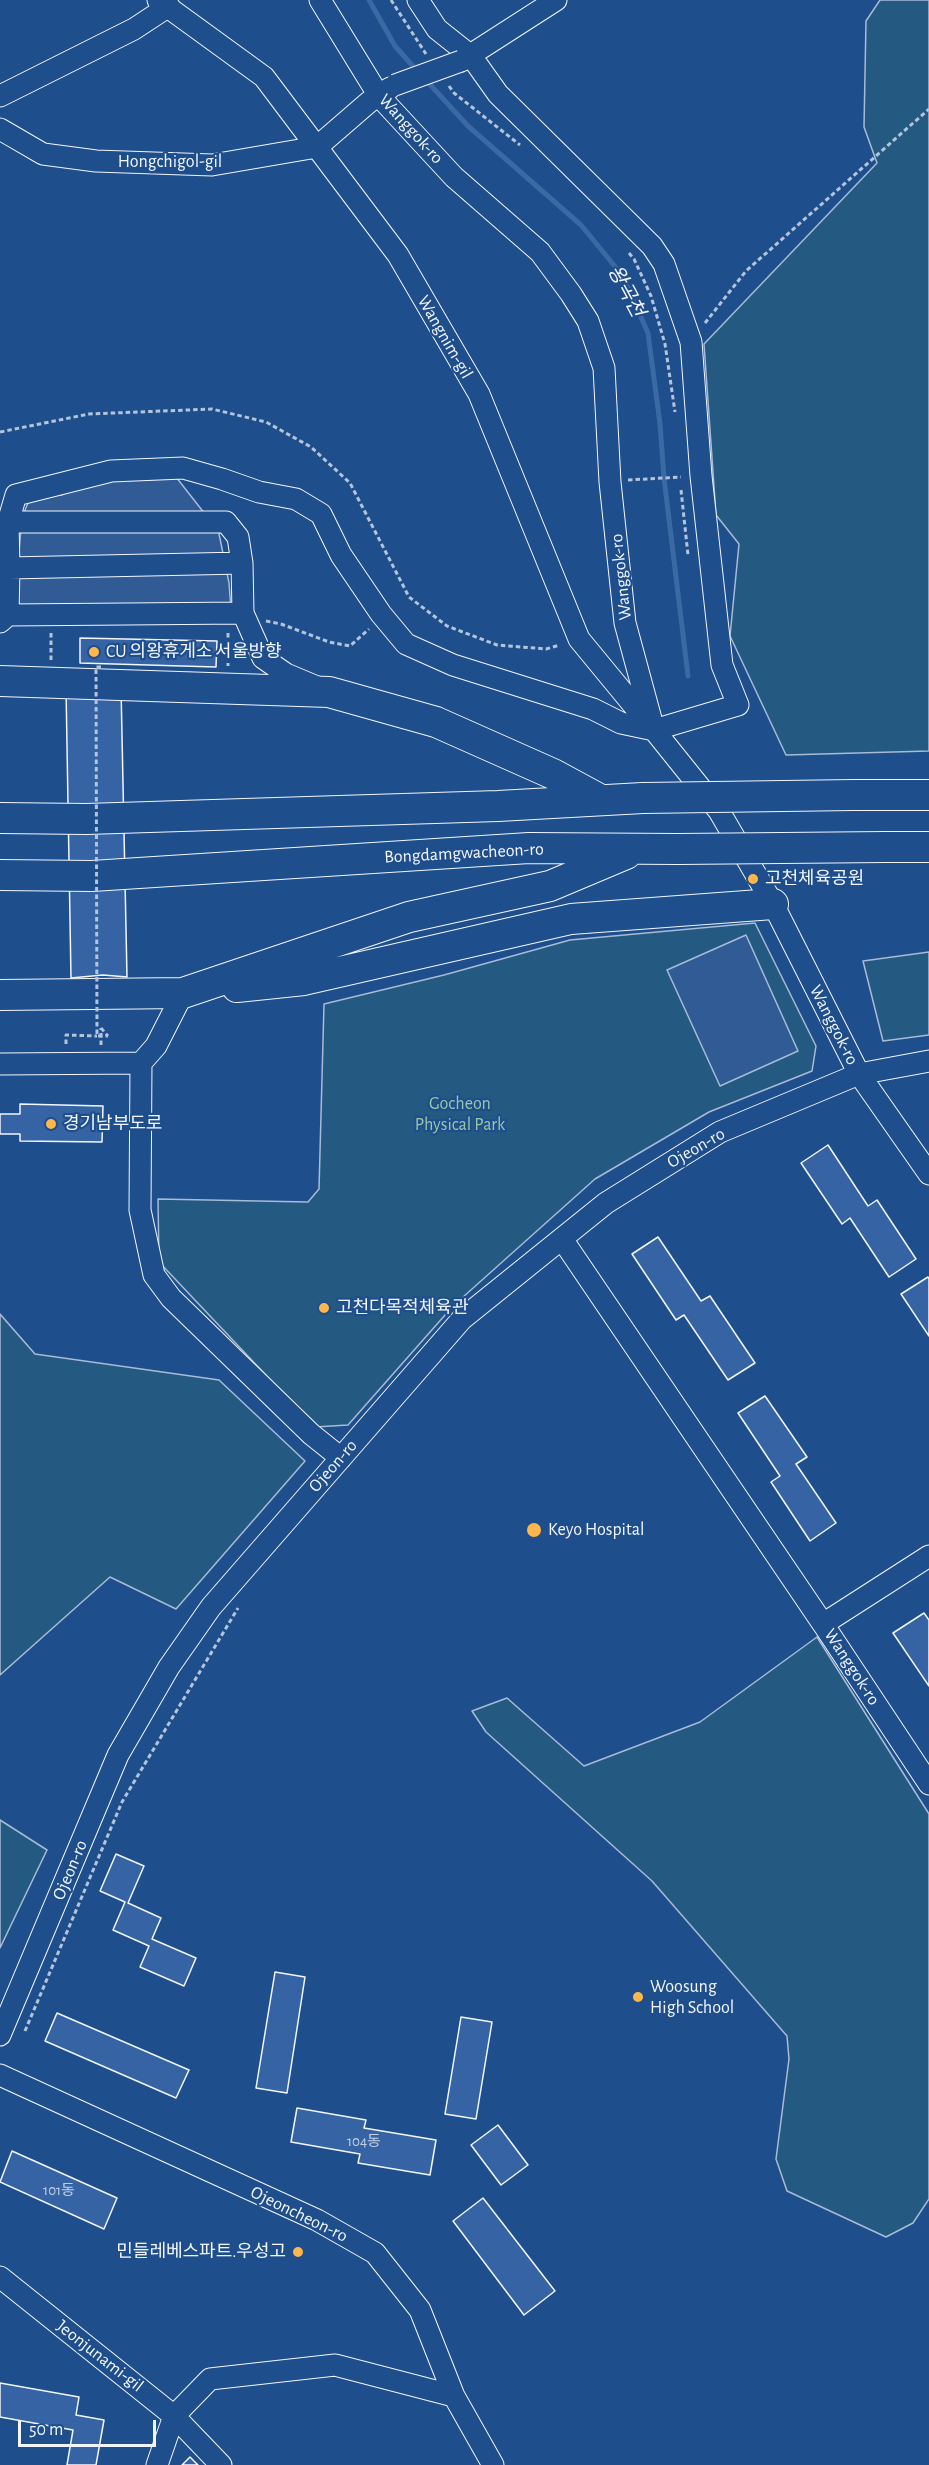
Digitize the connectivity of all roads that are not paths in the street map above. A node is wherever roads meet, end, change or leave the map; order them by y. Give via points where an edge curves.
1 (320, 0) edge
2 (418, 0) edge
3 (556, 0) edge
4 (163, 3) edge
5 (466, 59) junction
6 (387, 90) junction
7 (0, 96) edge
8 (0, 129) edge
9 (317, 147) junction
10 (8, 522) junction
11 (242, 563) junction
12 (9, 568) junction
13 (243, 613) junction
14 (4, 619) edge
15 (0, 681) edge
16 (329, 692) junction
17 (654, 729) junction
18 (929, 795) edge
19 (600, 800) junction
20 (0, 818) edge
21 (929, 847) edge
22 (639, 849) junction
23 (0, 875) edge
24 (773, 904) junction
25 (183, 993) junction
26 (0, 995) edge
27 (929, 1061) edge
28 (141, 1063) junction
29 (0, 1064) edge
30 (859, 1074) junction
31 (929, 1174) edge
32 (562, 1239) junction
33 (341, 1458) junction
34 (929, 1556) edge
35 (823, 1624) junction
36 (929, 1784) edge
37 (0, 2036) edge
38 (0, 2075) edge
39 (0, 2277) edge
40 (454, 2397) junction
41 (174, 2416) junction
42 (157, 2465) edge
43 (221, 2465) edge
44 (493, 2465) edge

1 - 6 street, Wanggok-ro
2 - 5 street via 437,29
3 - 5 street, Hongchigol-gil
4 - 7 street via 134,29
4 - 9 street, Wangnim-gil via 264,77
5 - 6 street, Hongchigol-gil, bridge
5 - 17 street via 652,246 664,264 691,342 722,665 738,705
6 - 9 street, Hongchigol-gil
6 - 17 street, Wanggok-ro via 454,177 540,252 588,321 604,368 610,482 625,623
8 - 9 street, Hongchigol-gil via 43,154 96,161 212,165
9 - 17 street, Wangnim-gil via 398,255 479,394 579,639
10 - 11 street via 226,522 238,537
10 - 12 street
10 - 17 street via 16,495 111,471 183,468 259,492 296,499 321,514 341,555 406,644 453,665 593,709 621,723
11 - 12 street
11 - 13 street
12 - 14 street
13 - 14 street
13 - 16 street via 263,658 286,674
15 - 16 highway
16 - 19 highway via 436,722 553,774
17 - 24 street, Wanggok-ro via 719,811
18 - 19 highway, bridge
19 - 20 highway via 86,819
21 - 22 highway, Bongdamgwacheon-ro, bridge
22 - 23 highway, Bongdamgwacheon-ro via 529,848 92,876
22 - 25 highway via 550,886 409,917
24 - 25 highway via 572,920 304,980
24 - 30 street, Wanggok-ro
25 - 26 highway
25 - 28 street via 156,1046
27 - 30 street, Ojeon-ro
28 - 29 street
28 - 33 street via 140,1210 154,1275 171,1298 311,1434
30 - 31 street, Wanggok-ro
30 - 32 street, Ojeon-ro via 720,1132 606,1203
32 - 33 street, Ojeon-ro via 462,1319
32 - 35 street
33 - 37 street, Ojeon-ro via 211,1607 169,1667 118,1755
34 - 35 street, Wanggok-ro
35 - 36 street, Wanggok-ro
38 - 40 street, Ojeoncheon-ro via 317,2220 375,2253 420,2310
39 - 41 street, Jeonjunami-gil
40 - 41 street via 334,2365 210,2379
40 - 44 street, Ojeoncheon-ro
41 - 42 street
41 - 43 street, Jeonjunami-gil

